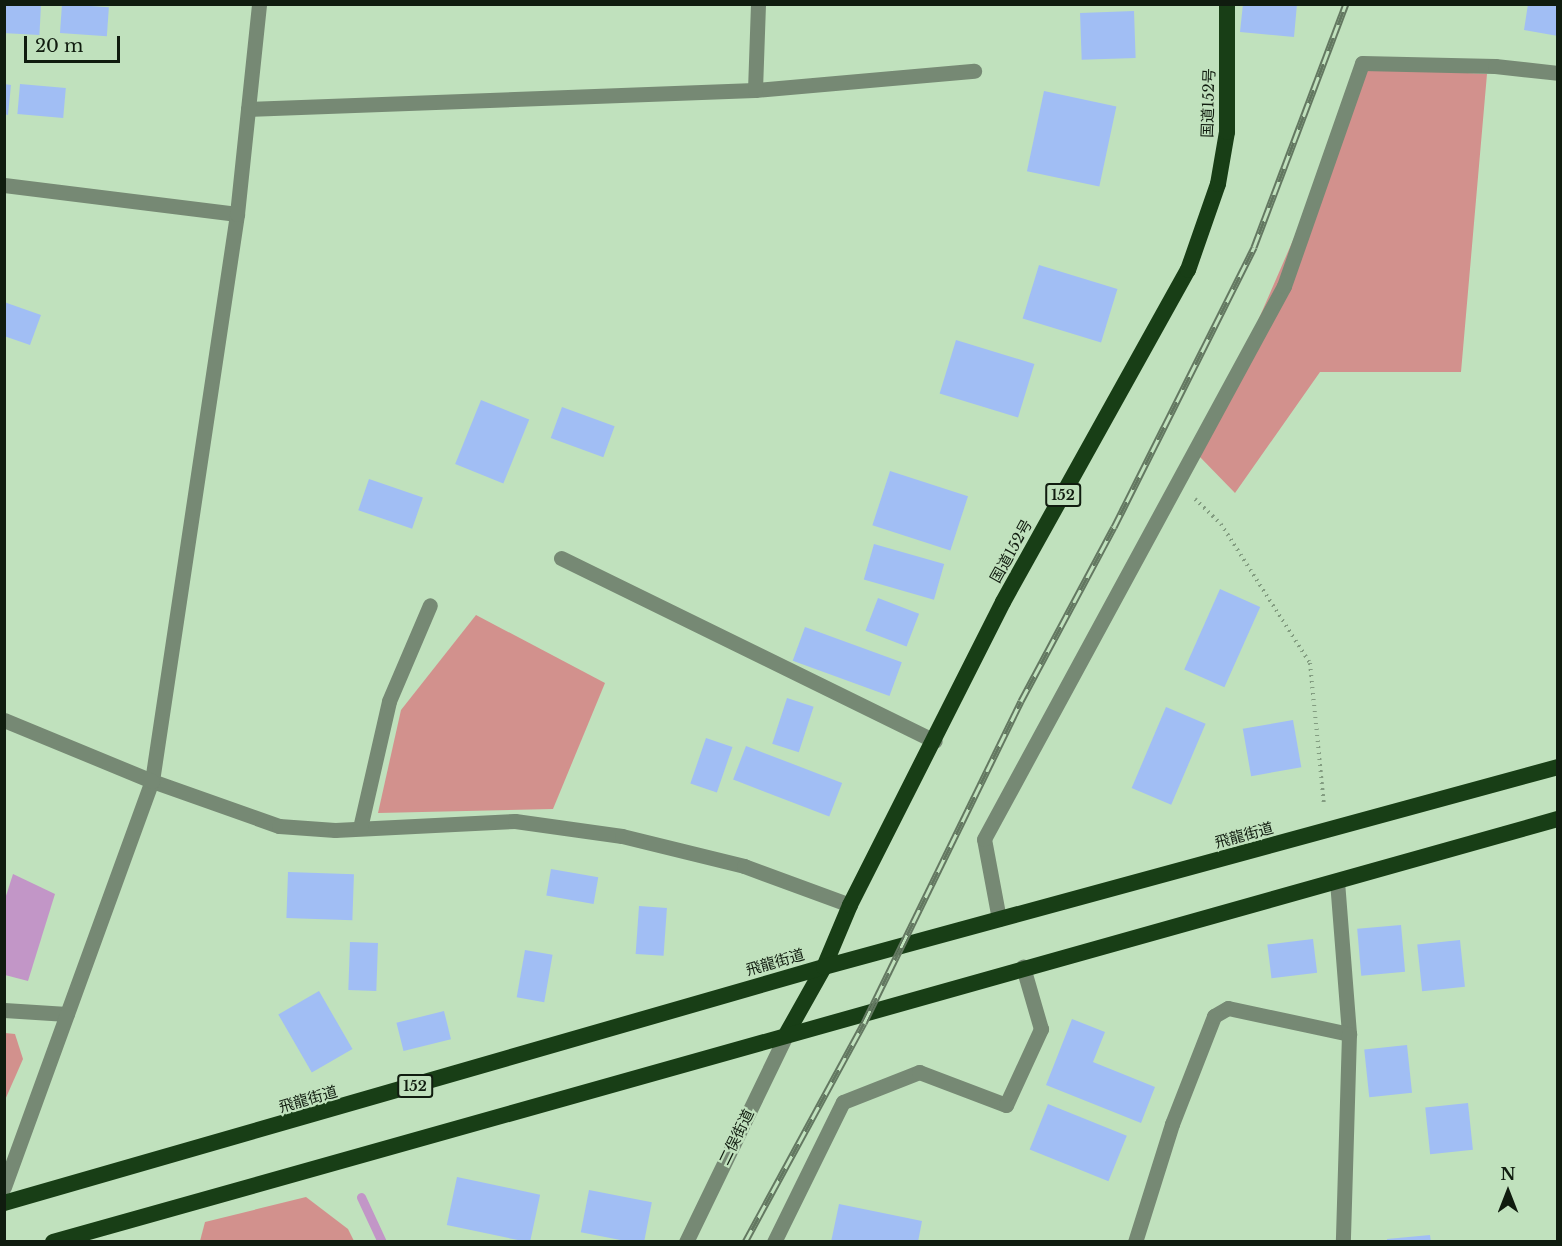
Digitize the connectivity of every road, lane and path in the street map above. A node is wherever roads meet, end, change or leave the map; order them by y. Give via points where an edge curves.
1 (259, 4) edge
2 (758, 4) edge
3 (1227, 4) edge
4 (974, 71) dead end
5 (1557, 73) edge
6 (755, 90) junction
7 (248, 109) junction
8 (4, 185) edge
9 (237, 214) junction
10 (1177, 482) junction
11 (561, 558) dead end
12 (430, 605) dead end
13 (4, 720) edge
14 (935, 741) junction
15 (1557, 767) edge
16 (152, 781) junction
17 (1557, 819) edge
18 (360, 828) junction
19 (1327, 832) junction
20 (1337, 881) junction
21 (850, 905) junction
22 (999, 920) junction
23 (825, 967) junction
24 (1023, 967) junction
25 (4, 1010) edge
26 (67, 1014) junction
27 (787, 1033) junction
28 (1349, 1034) junction
29 (4, 1187) edge
30 (4, 1203) edge
31 (53, 1242) edge
32 (686, 1242) edge
33 (774, 1242) edge
34 (1135, 1242) edge
35 (1343, 1242) edge

1 - 7 street
2 - 6 street
3 - 14 highway, 国道152号 / 152 via 1227,132 1218,184 1188,270 1003,602
4 - 6 street
5 - 10 street via 1495,66 1362,63 1284,285
6 - 7 street
7 - 9 street
8 - 9 street
9 - 16 street
10 - 19 path via 1221,524 1310,663
10 - 22 street via 984,839
11 - 14 street
12 - 18 street via 388,701
13 - 16 street
14 - 21 highway, 国道152号 / 152
15 - 19 highway, 飛龍街道 / 152
16 - 18 street via 279,826
16 - 26 street
17 - 20 highway
18 - 21 street via 515,820 622,836 744,866
19 - 22 highway, 飛龍街道 / 152
20 - 24 highway
20 - 28 street
21 - 23 highway, 国道152号 / 152
22 - 23 highway, 飛龍街道 / 152
23 - 27 highway, 国道152号 / 152
23 - 30 highway, 飛龍街道 / 152
24 - 27 highway
24 - 33 street via 1041,1029 1006,1105 919,1072 843,1102
25 - 26 street
26 - 29 street
27 - 31 highway
27 - 32 street, 二俣街道
28 - 34 street via 1228,1008 1214,1016 1172,1124
28 - 35 street

